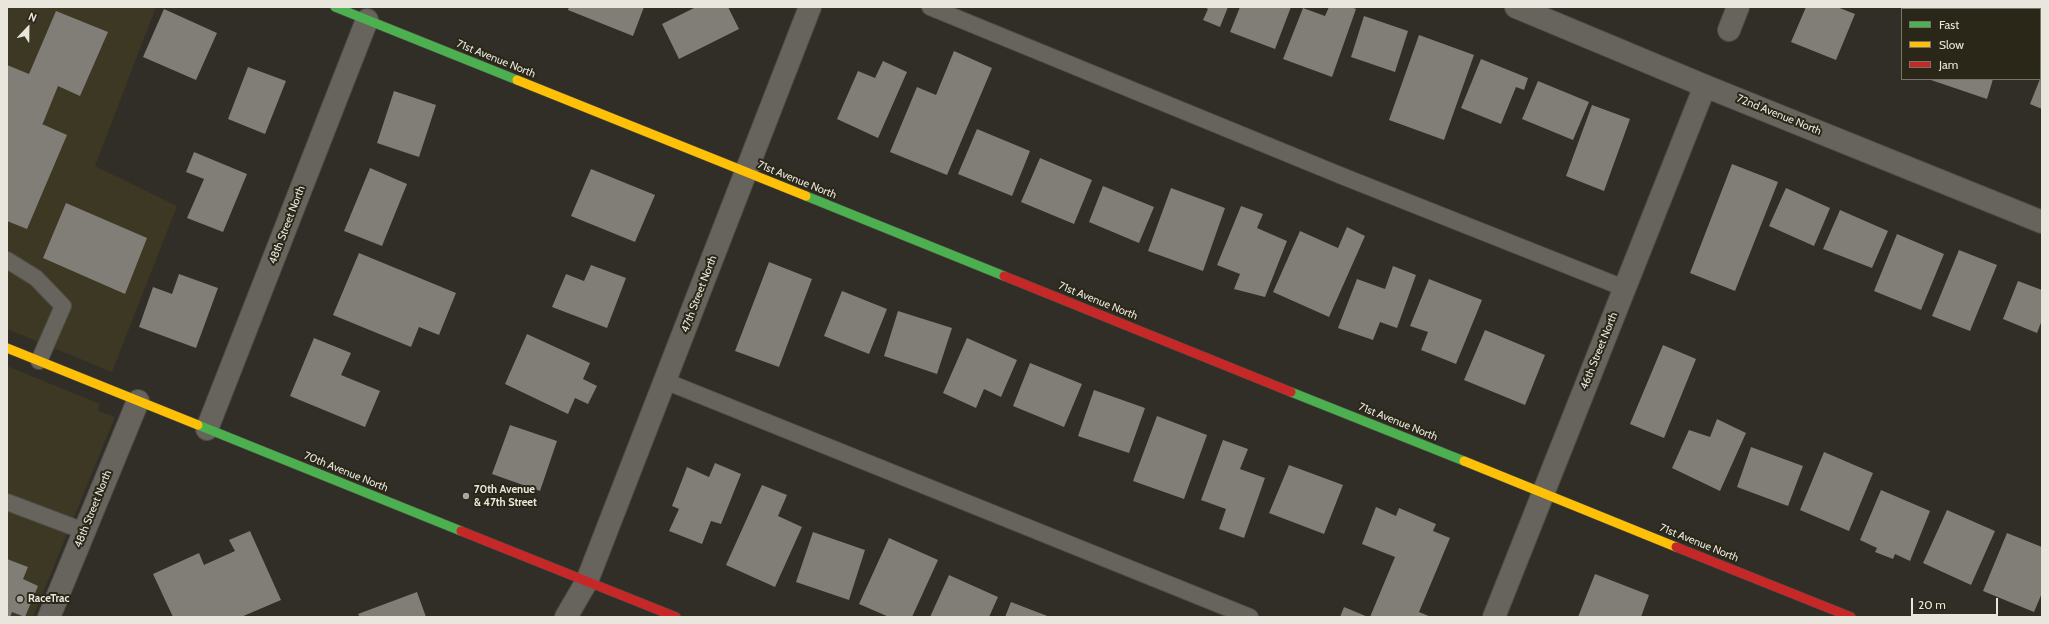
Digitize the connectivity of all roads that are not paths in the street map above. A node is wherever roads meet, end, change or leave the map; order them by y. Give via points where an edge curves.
1 (335, 7) edge
2 (810, 7) edge
3 (930, 7) edge
4 (1516, 7) edge
5 (1738, 7) edge
6 (367, 20) junction
7 (1729, 30) dead end
8 (1705, 86) junction
9 (746, 172) junction
10 (2042, 222) edge
11 (7, 260) edge
12 (1624, 288) junction
13 (7, 348) edge
14 (39, 361) junction
15 (665, 381) junction
16 (138, 401) junction
17 (207, 429) junction
18 (1543, 493) junction
19 (7, 502) edge
20 (84, 531) junction
21 (586, 582) junction
22 (50, 617) edge
23 (566, 617) edge
24 (676, 617) edge
25 (1250, 617) edge
26 (1494, 617) edge
27 (1852, 617) edge

1 - 6 street, 71st Avenue North
2 - 9 street, 47th Street North
3 - 12 lane
4 - 8 street, 72nd Avenue North
5 - 7 street
6 - 9 street, 71st Avenue North
6 - 17 street, 48th Street North
8 - 10 street, 72nd Avenue North
8 - 12 street, 46th Street North
9 - 15 street, 47th Street North
9 - 18 street, 71st Avenue North
11 - 14 lane via 36,278 63,306
12 - 18 street, 46th Street North
13 - 14 street, 70th Avenue North
14 - 16 street, 70th Avenue North
15 - 21 street, 47th Street North
15 - 25 lane
16 - 17 street, 70th Avenue North
16 - 20 street, 48th Street North
17 - 21 street, 70th Avenue North
18 - 26 street, 46th Street North
18 - 27 street, 71st Avenue North
19 - 20 lane
20 - 22 street, 48th Street North
21 - 23 street, 47th Street North
21 - 24 street, 70th Avenue North

